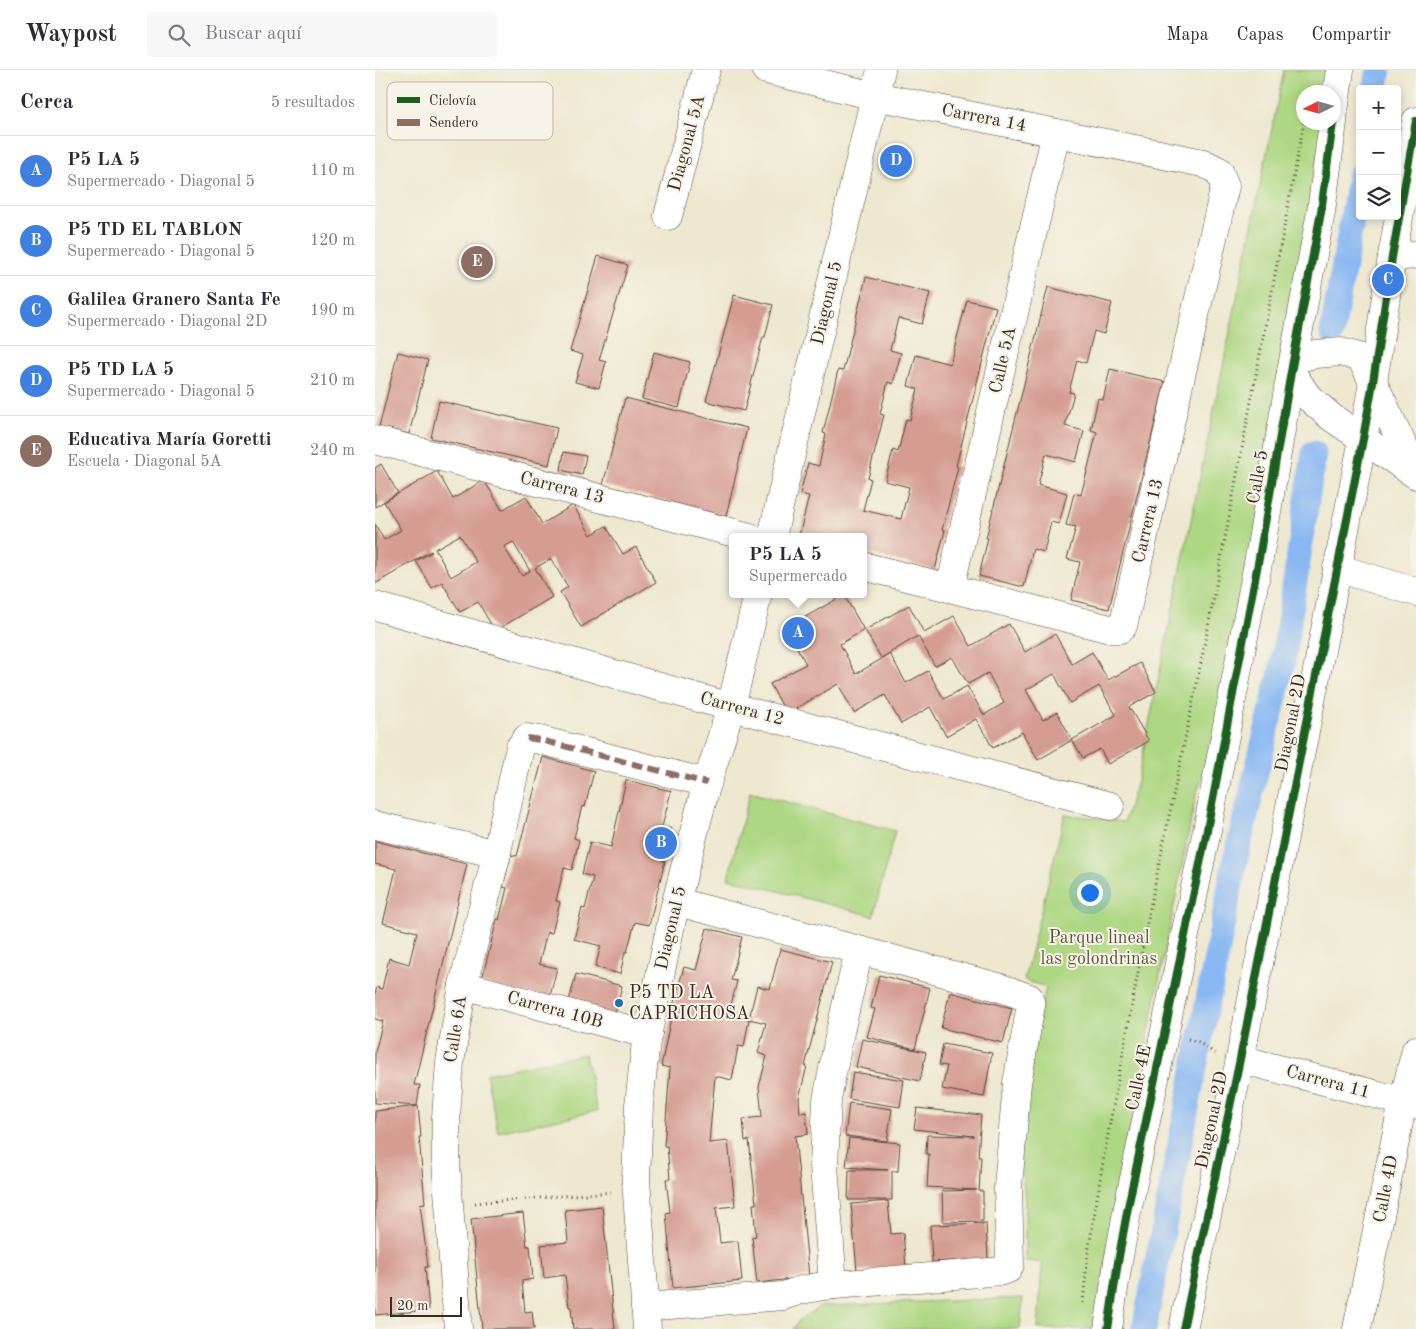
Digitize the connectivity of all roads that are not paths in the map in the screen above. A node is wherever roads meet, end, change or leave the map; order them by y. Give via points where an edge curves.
1 (706, 70) edge
2 (766, 70) edge
3 (881, 70) edge
4 (1340, 70) edge
5 (1338, 85) edge
6 (875, 96) junction
7 (1416, 121) edge
8 (1332, 130) edge
9 (1056, 133) junction
10 (1203, 164) joint
11 (668, 216) dead end
12 (1404, 256) edge
13 (1300, 361) junction
14 (1373, 382) junction
15 (1363, 439) junction
16 (375, 440) edge
17 (1416, 474) edge
18 (735, 533) edge
19 (773, 533) edge
20 (867, 567) edge
21 (1337, 568) junction
22 (950, 588) junction
23 (1416, 592) edge
24 (756, 598) edge
25 (375, 606) edge
26 (731, 707) junction
27 (707, 783) junction
28 (1110, 806) dead end
29 (375, 825) edge
30 (1206, 835) joint
31 (497, 854) junction
32 (677, 900) junction
33 (859, 951) junction
34 (463, 985) junction
35 (648, 1033) junction
36 (1416, 1050) edge
37 (1240, 1059) junction
38 (1410, 1104) edge
39 (833, 1285) junction
40 (646, 1318) edge
41 (458, 1329) edge
42 (1108, 1329) edge
43 (1183, 1329) edge
44 (1357, 1329) edge

1 - 11 street, Diagonal 5A
2 - 6 street, Carrera 14
3 - 6 street, Diagonal 5
4 - 5 street
6 - 9 street, Carrera 14
6 - 19 street, Diagonal 5
7 - 12 street, Diagonal 2D
8 - 13 street, Calle 5
9 - 10 street, Carrera 14
9 - 22 street, Calle 5A
10 - 22 street, Carrera 13 via 1219,171 1225,186 1123,626 1110,629
12 - 14 street, Diagonal 2D
13 - 14 street via 1341,352 1361,358
13 - 15 street via 1308,397
13 - 30 street, Calle 5
14 - 15 street, Diagonal 2D
14 - 17 street
15 - 17 street
15 - 21 street, Diagonal 2D
16 - 18 street, Carrera 13
20 - 22 street, Carrera 13
21 - 23 street
21 - 37 street, Diagonal 2D
24 - 26 street, Diagonal 5
25 - 26 street, Carrera 12
26 - 27 street, Diagonal 5
26 - 28 street, Carrera 12
27 - 31 street, Calle 6A via 527,738 521,747
27 - 32 street, Diagonal 5
29 - 31 street
30 - 42 street, Calle 4E via 1126,1216
31 - 34 street, Calle 6A
32 - 33 street
32 - 35 street, Diagonal 5
33 - 39 street via 827,1100 824,1164
33 - 39 street via 998,987 1025,996 1031,1005 1017,1083 1008,1187 1009,1267 1002,1271
34 - 35 street, Carrera 10B
34 - 41 street, Calle 6A via 450,1062 446,1117 446,1162
35 - 40 street, Diagonal 5 via 639,1104 636,1180
36 - 38 street, Calle 4D
37 - 38 street, Carrera 11
37 - 43 street, Diagonal 2D
38 - 44 street, Calle 4D
39 - 40 street

